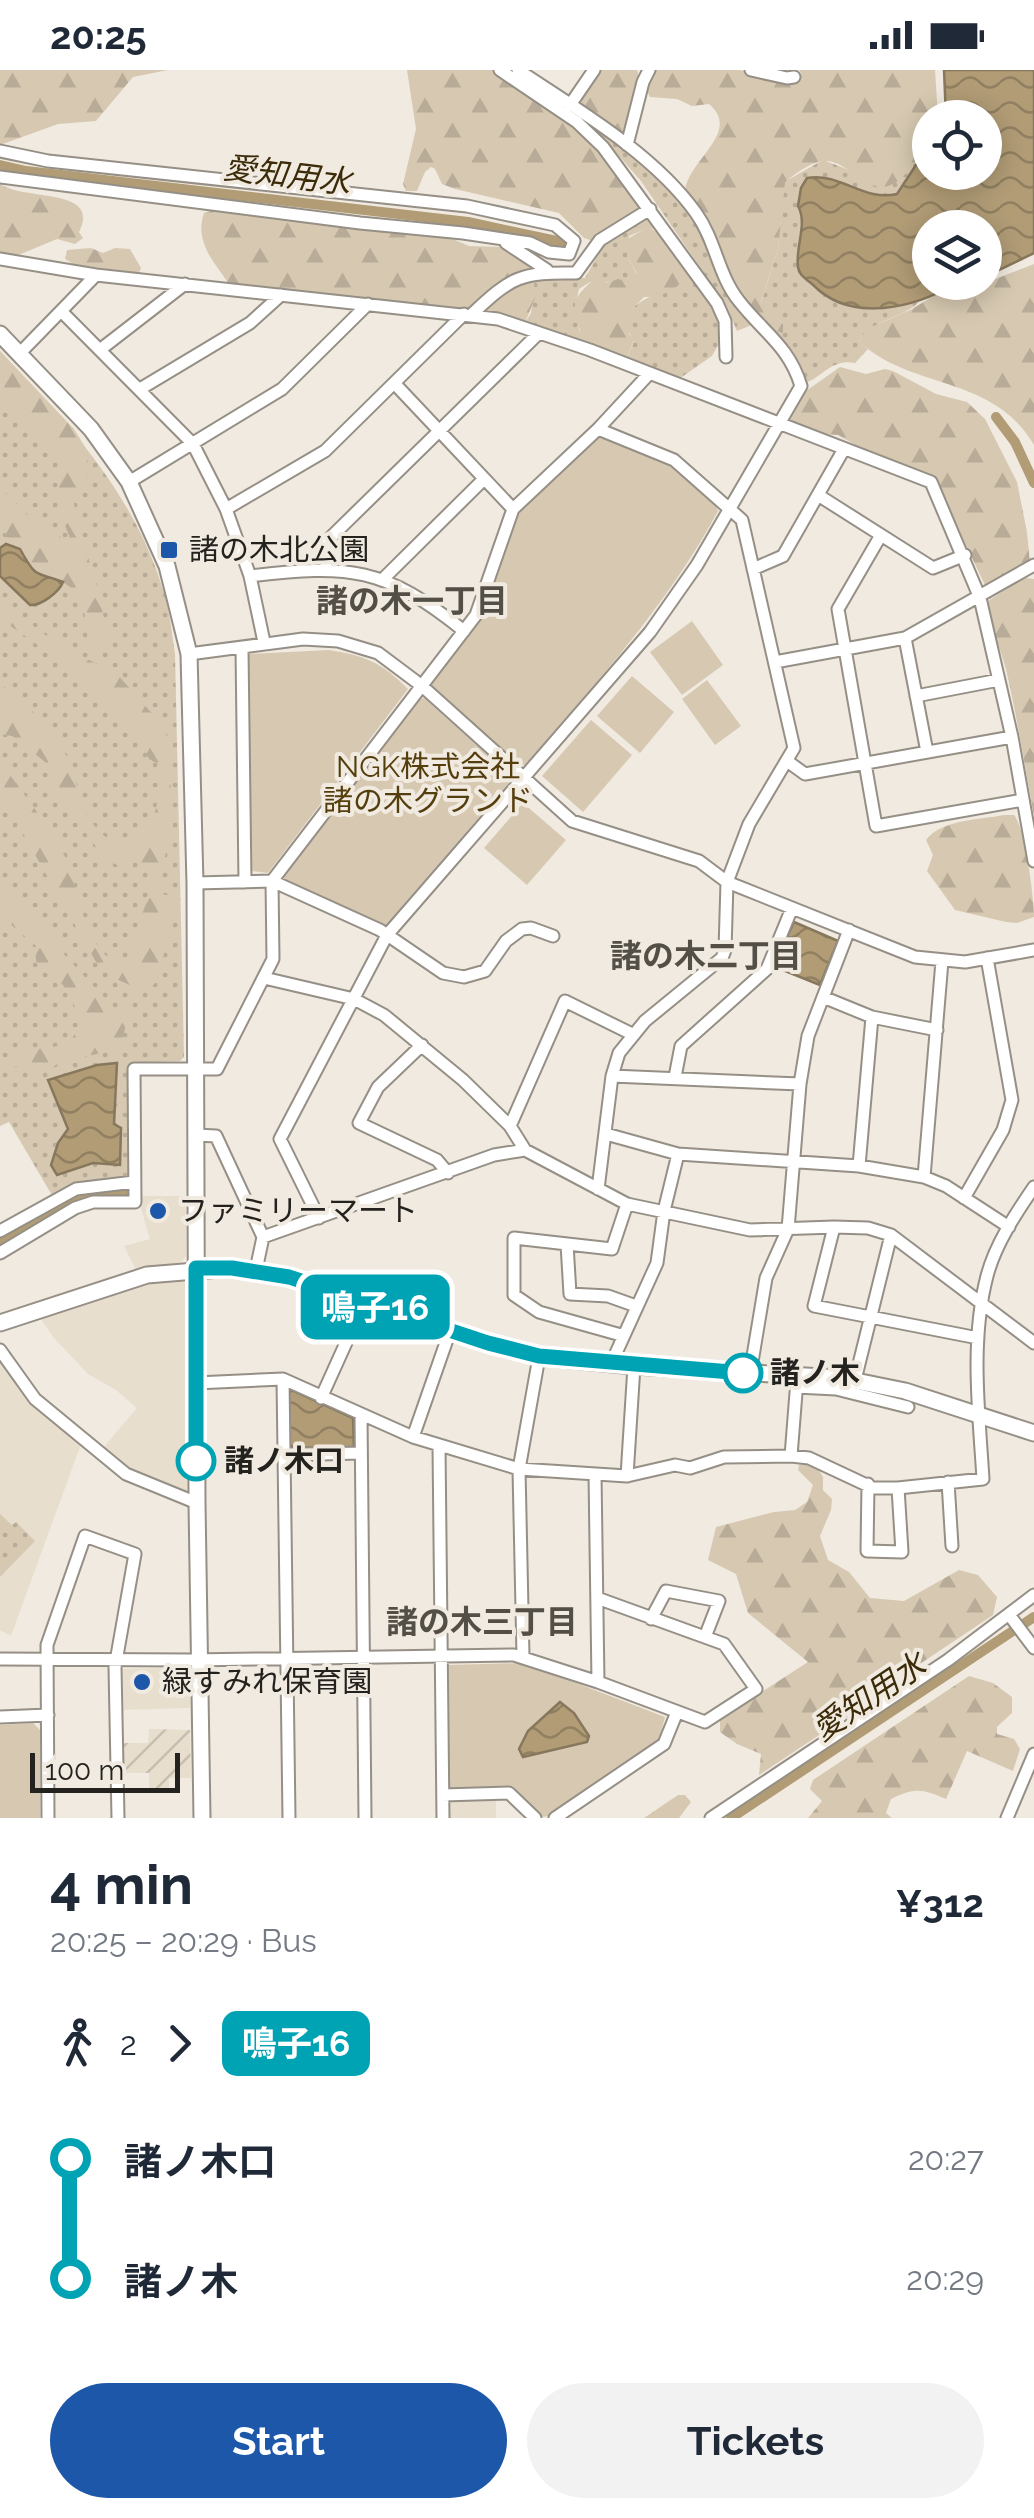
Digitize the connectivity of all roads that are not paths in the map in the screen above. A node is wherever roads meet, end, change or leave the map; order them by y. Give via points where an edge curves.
1 (500, 70) edge
2 (518, 70) edge
3 (594, 70) edge
4 (649, 70) edge
5 (750, 70) edge
6 (794, 77) dead end
7 (570, 105) junction
8 (626, 146) junction
9 (0, 151) edge
10 (0, 177) edge
11 (650, 209) junction
12 (497, 239) junction
13 (0, 259) edge
14 (547, 270) junction
15 (96, 275) junction
16 (186, 284) junction
17 (281, 294) junction
18 (368, 304) junction
19 (62, 312) junction
20 (467, 314) junction
21 (539, 332) junction
22 (0, 334) edge
23 (101, 349) junction
24 (19, 354) junction
25 (726, 356) dead end
26 (648, 375) junction
27 (395, 384) junction
28 (140, 389) junction
29 (777, 424) junction
30 (598, 429) junction
31 (440, 432) junction
32 (193, 444) junction
33 (844, 449) junction
34 (483, 480) junction
35 (129, 482) junction
36 (818, 494) junction
37 (731, 507) junction
38 (226, 509) junction
39 (513, 509) junction
40 (881, 536) junction
41 (965, 555) junction
42 (1034, 565) edge
43 (326, 569) junction
44 (753, 569) junction
45 (250, 576) junction
46 (384, 578) junction
47 (980, 598) junction
48 (464, 631) junction
49 (905, 638) junction
50 (264, 642) junction
51 (242, 649) junction
52 (845, 649) junction
53 (189, 654) junction
54 (776, 662) junction
55 (999, 680) junction
56 (422, 686) junction
57 (916, 696) junction
58 (1012, 737) junction
59 (927, 752) junction
60 (787, 762) junction
61 (863, 764) junction
62 (524, 778) junction
63 (1023, 800) junction
64 (1034, 861) edge
65 (272, 881) junction
66 (245, 882) junction
67 (727, 882) junction
68 (195, 883) junction
69 (792, 908) junction
70 (849, 930) junction
71 (387, 935) junction
72 (553, 936) dead end
73 (1034, 950) edge
74 (987, 958) junction
75 (942, 961) junction
76 (264, 978) junction
77 (823, 996) junction
78 (354, 1000) junction
79 (872, 1017) junction
80 (937, 1030) junction
81 (632, 1034) junction
82 (422, 1044) junction
83 (196, 1068) junction
84 (612, 1076) junction
85 (675, 1077) junction
86 (800, 1084) junction
87 (510, 1126) junction
88 (606, 1134) junction
89 (196, 1136) junction
90 (525, 1150) junction
91 (678, 1154) junction
92 (794, 1164) junction
93 (858, 1166) junction
94 (448, 1173) junction
95 (924, 1177) junction
96 (134, 1182) junction
97 (1034, 1186) edge
98 (598, 1189) junction
99 (964, 1198) junction
100 (626, 1204) junction
101 (664, 1211) junction
102 (318, 1218) junction
103 (834, 1226) junction
104 (1008, 1227) junction
105 (788, 1230) junction
106 (0, 1231) edge
107 (891, 1234) junction
108 (263, 1236) junction
109 (567, 1244) junction
110 (0, 1253) edge
111 (196, 1268) junction
112 (256, 1270) junction
113 (982, 1301) junction
114 (364, 1304) junction
115 (636, 1306) junction
116 (869, 1315) junction
117 (0, 1323) edge
118 (450, 1332) junction
119 (622, 1336) junction
120 (978, 1338) junction
121 (1034, 1343) edge
122 (0, 1350) edge
123 (539, 1356) junction
124 (611, 1364) junction
125 (634, 1366) junction
126 (750, 1374) junction
127 (283, 1379) junction
128 (855, 1380) junction
129 (796, 1381) junction
130 (196, 1383) junction
131 (322, 1398) junction
132 (908, 1407) dead end
133 (360, 1414) junction
134 (979, 1414) junction
135 (1034, 1432) edge
136 (413, 1437) junction
137 (439, 1446) junction
138 (360, 1453) junction
139 (283, 1455) junction
140 (791, 1456) junction
141 (519, 1469) junction
142 (595, 1474) junction
143 (627, 1476) junction
144 (948, 1482) junction
145 (868, 1484) junction
146 (898, 1488) junction
147 (197, 1503) junction
148 (952, 1546) dead end
149 (1034, 1594) edge
150 (597, 1598) junction
151 (1012, 1618) junction
152 (651, 1619) junction
153 (705, 1637) junction
154 (1034, 1648) edge
155 (441, 1656) junction
156 (523, 1656) junction
157 (286, 1658) junction
158 (363, 1658) junction
159 (0, 1659) edge
160 (116, 1659) junction
161 (48, 1660) junction
162 (200, 1660) junction
163 (598, 1682) junction
164 (677, 1712) junction
165 (48, 1715) junction
166 (0, 1717) edge
167 (1034, 1754) edge
168 (443, 1795) junction
169 (48, 1818) edge
170 (118, 1818) edge
171 (202, 1818) edge
172 (289, 1818) edge
173 (365, 1818) edge
174 (443, 1818) edge
175 (536, 1818) edge
176 (555, 1818) edge
177 (711, 1818) edge
178 (1007, 1818) edge

1 - 11 street via 585,129
2 - 7 street
3 - 7 street
4 - 8 street
5 - 6 street
7 - 8 street
8 - 29 street via 694,210 727,284 785,350 801,386
9 - 12 street via 467,206 554,225 574,241 569,254
10 - 12 street
11 - 14 street via 600,240 576,273
11 - 25 street via 717,303
12 - 14 street
13 - 15 street
14 - 20 street via 513,280
15 - 16 street
15 - 19 street
16 - 17 street
16 - 23 street
17 - 18 street
17 - 28 street via 250,324
18 - 20 street
18 - 32 street via 282,389
19 - 23 street
19 - 24 street
20 - 21 street
20 - 27 street
21 - 26 street
21 - 31 street
22 - 24 street
23 - 28 street
24 - 35 street via 92,429
26 - 29 street
26 - 30 street
27 - 31 street
27 - 38 street via 325,451
28 - 32 street
29 - 33 street
29 - 37 street
30 - 37 street via 674,460
30 - 39 street
31 - 34 street
31 - 43 street via 327,541
32 - 35 street
32 - 38 street
33 - 36 street
33 - 41 street via 931,482
34 - 39 street
34 - 46 street
35 - 53 street via 168,566
36 - 40 street
36 - 44 street via 783,556
37 - 44 street via 742,520
37 - 62 street via 650,632
38 - 45 street
39 - 48 street via 476,615
40 - 41 street via 933,568
40 - 52 street via 838,609
41 - 47 street
42 - 47 street
43 - 45 street
43 - 46 street
44 - 54 street
45 - 50 street
46 - 48 street via 427,600
47 - 49 street
47 - 55 street
48 - 56 street
49 - 52 street
49 - 57 street
50 - 51 street
50 - 56 street via 338,641 378,653
51 - 53 street
51 - 66 street
52 - 54 street
52 - 61 street
53 - 68 street
54 - 60 street via 794,748
55 - 57 street
55 - 58 street
56 - 62 street
56 - 65 street
57 - 59 street
58 - 59 street
58 - 63 street
59 - 61 street
60 - 61 street via 805,774
60 - 67 street via 749,824
61 - 63 street via 876,826
62 - 67 street via 572,821 699,861
62 - 71 street
63 - 64 street
65 - 66 street
65 - 71 street
65 - 76 street via 273,959
66 - 68 street
67 - 69 street
67 - 81 street via 722,958
68 - 83 street
69 - 70 street
69 - 85 street via 768,970 681,1046
70 - 75 street
70 - 77 street
71 - 72 street via 443,973 464,978 485,971 514,933 531,928
71 - 78 street
73 - 74 street
74 - 75 street
74 - 99 street via 1012,1100 1003,1130
75 - 80 street
76 - 78 street
76 - 83 street via 217,1069
77 - 79 street
77 - 86 street
78 - 82 street
78 - 102 street via 280,1139
79 - 80 street
79 - 93 street
80 - 95 street
81 - 84 street
81 - 87 street via 565,1001
82 - 87 street
82 - 94 street via 378,1087 359,1123 437,1160
83 - 89 street
83 - 96 street via 134,1069
84 - 85 street
84 - 88 street
85 - 86 street
86 - 92 street
87 - 90 street
88 - 91 street
88 - 98 street
89 - 108 street via 216,1136
89 - 111 street
90 - 94 street
90 - 98 street
91 - 92 street
91 - 101 street
92 - 93 street
92 - 105 street
93 - 95 street
94 - 102 street
95 - 99 street
96 - 106 street via 76,1189
96 - 110 street via 135,1202 75,1208
97 - 104 street
98 - 100 street
99 - 104 street
100 - 101 street
100 - 109 street via 612,1249
101 - 105 street via 750,1230
101 - 115 street via 658,1263
102 - 108 street
103 - 105 street
103 - 107 street
103 - 116 street via 814,1306
104 - 113 street
105 - 126 street via 766,1278
107 - 113 street
107 - 116 street
108 - 112 street
109 - 115 street via 570,1294
109 - 119 street via 514,1238 514,1295 539,1312
111 - 112 street
111 - 117 street via 113,1284
111 - 130 street
112 - 114 street
113 - 120 street
113 - 121 street
114 - 118 street
114 - 131 street
115 - 119 street
116 - 120 street
116 - 128 street
118 - 123 street
118 - 136 street
119 - 124 street
120 - 134 street
122 - 147 street via 34,1398 126,1474
123 - 124 street
123 - 141 street
124 - 125 street
125 - 126 street
125 - 143 street
126 - 129 street
127 - 130 street
127 - 131 street
127 - 139 street
128 - 129 street
128 - 134 street
129 - 132 street
129 - 140 street
130 - 147 street
131 - 133 street
133 - 136 street
133 - 138 street
134 - 135 street
134 - 144 street via 984,1479
136 - 137 street
137 - 141 street
137 - 155 street
138 - 139 street
138 - 158 street
139 - 157 street
140 - 143 street via 724,1457
140 - 145 street
141 - 142 street
141 - 156 street
142 - 143 street
142 - 150 street
144 - 146 street
144 - 148 street
145 - 146 street
145 - 146 street via 866,1552 902,1552
147 - 162 street
149 - 151 street
150 - 152 street
150 - 163 street
151 - 154 street
151 - 177 street
152 - 153 street
152 - 153 street via 666,1591 719,1601
153 - 164 street via 730,1649 756,1688 705,1722
155 - 156 street
155 - 158 street
155 - 168 street
156 - 163 street
157 - 158 street
157 - 162 street
157 - 172 street
158 - 173 street
159 - 161 street
160 - 161 street
160 - 161 street via 135,1554 86,1536 54,1620
160 - 162 street
160 - 170 street
161 - 165 street
162 - 171 street
163 - 164 street
164 - 176 street via 664,1744
165 - 166 street
165 - 169 street
167 - 178 street
168 - 174 street
168 - 175 street via 509,1793

